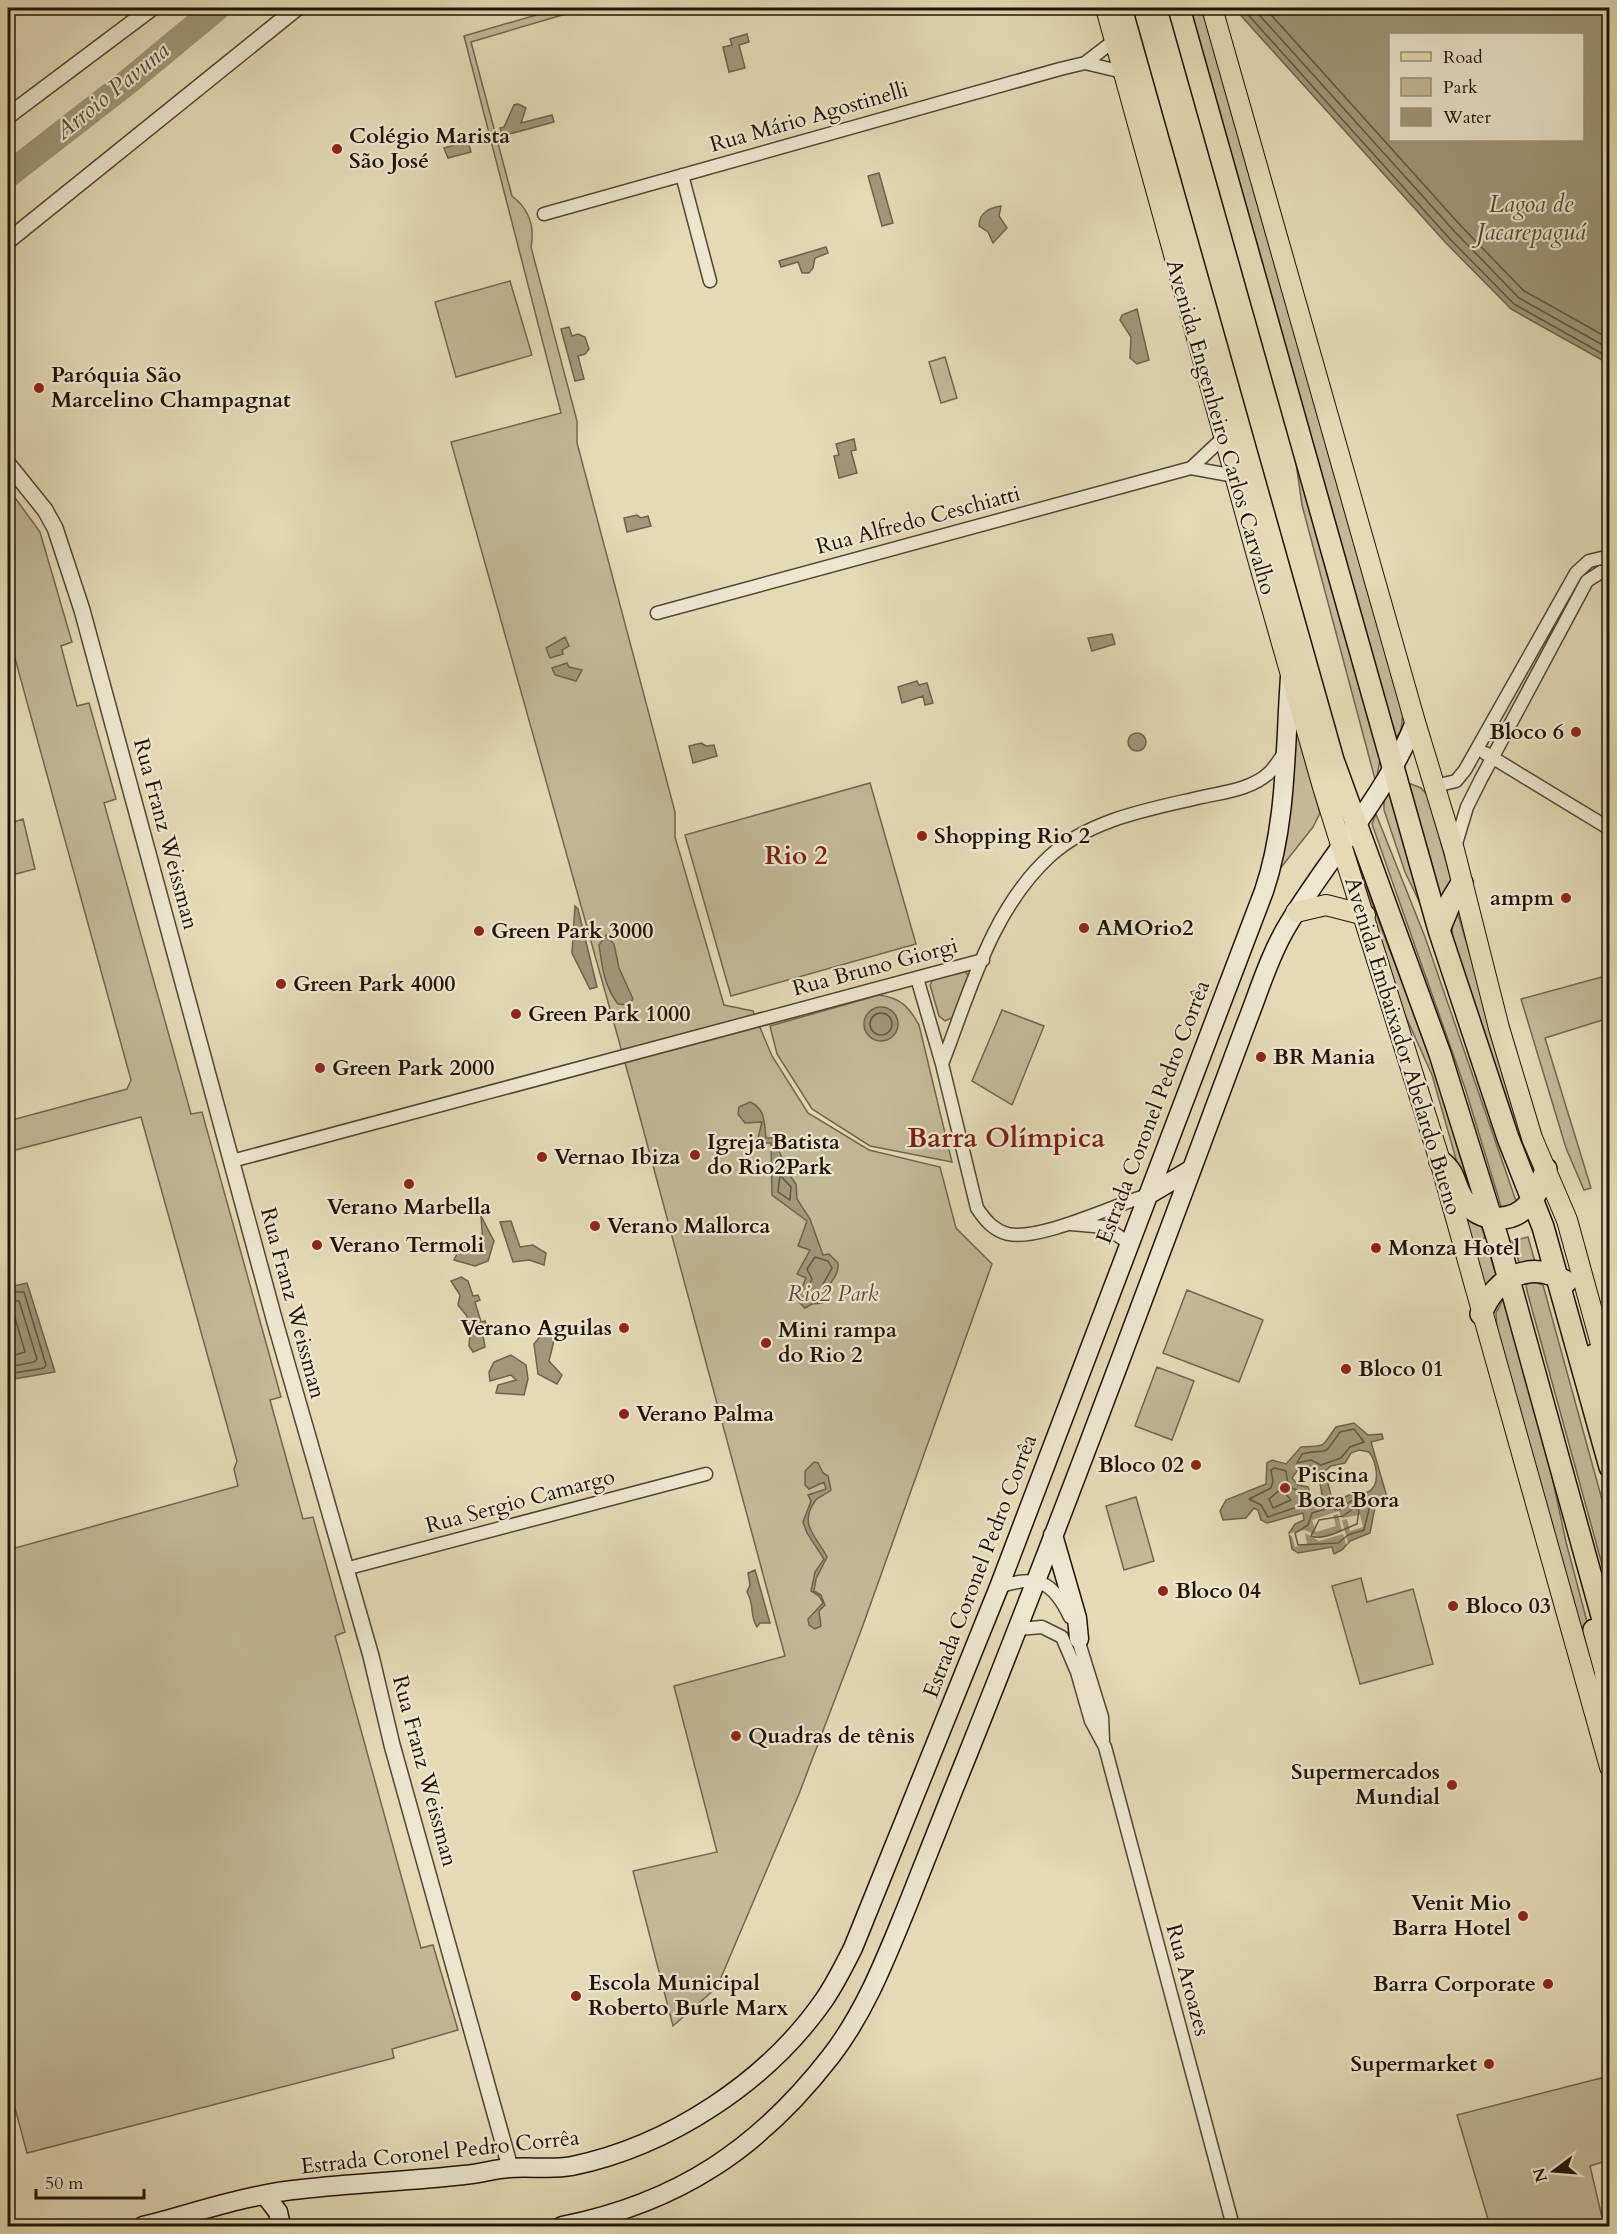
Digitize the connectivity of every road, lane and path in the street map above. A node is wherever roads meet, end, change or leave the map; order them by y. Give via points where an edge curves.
1 (143, 8) edge
2 (152, 8) edge
3 (297, 8) edge
4 (1106, 8) edge
5 (1121, 8) edge
6 (1179, 8) edge
7 (1212, 8) edge
8 (121, 33) junction
9 (1115, 40) junction
10 (1085, 63) junction
11 (1124, 72) junction
12 (8, 116) edge
13 (682, 175) junction
14 (544, 214) dead end
15 (8, 241) edge
16 (710, 281) dead end
17 (1224, 437) junction
18 (8, 464) edge
19 (1191, 468) junction
20 (1235, 476) junction
21 (1610, 556) edge
22 (1610, 573) edge
23 (657, 613) dead end
24 (1290, 672) junction
25 (1415, 722) junction
26 (1476, 748) junction
27 (1286, 750) junction
28 (1492, 757) junction
29 (1393, 768) junction
30 (1435, 786) junction
31 (1356, 827) junction
32 (1610, 829) edge
33 (1342, 845) junction
34 (1454, 850) junction
35 (1462, 883) junction
36 (1296, 912) junction
37 (1365, 915) junction
38 (1439, 930) junction
39 (983, 960) junction
40 (917, 978) junction
41 (942, 1064) junction
42 (232, 1161) junction
43 (1440, 1161) junction
44 (1192, 1169) junction
45 (1546, 1169) junction
46 (1148, 1194) junction
47 (1533, 1201) junction
48 (1490, 1218) junction
49 (1067, 1223) junction
50 (1129, 1243) junction
51 (1558, 1277) junction
52 (1509, 1278) junction
53 (1481, 1314) junction
54 (1610, 1376) edge
55 (1610, 1393) edge
56 (1610, 1467) edge
57 (706, 1474) dead end
58 (1569, 1500) junction
59 (1053, 1535) junction
60 (345, 1569) junction
61 (1036, 1581) junction
62 (999, 1587) junction
63 (1018, 1629) junction
64 (1079, 1639) junction
65 (1610, 1646) edge
66 (1610, 1710) edge
67 (1104, 1745) junction
68 (1610, 1767) edge
69 (510, 2167) junction
70 (265, 2195) junction
71 (143, 2226) edge
72 (281, 2226) edge
73 (562, 2226) edge
74 (1233, 2226) edge

1 - 8 street
2 - 8 street
3 - 15 street
4 - 9 main road, Avenida Engenheiro Carlos Carvalho
5 - 31 highway, Avenida Engenheiro Carlos Carvalho via 1330,748
6 - 29 highway
7 - 25 main road
8 - 12 street
9 - 10 street, Rua Mário Agostinelli
9 - 11 main road, Avenida Engenheiro Carlos Carvalho
10 - 11 street, Rua Mário Agostinelli
10 - 13 street, Rua Mário Agostinelli
11 - 17 main road, Avenida Engenheiro Carlos Carvalho
13 - 14 street, Rua Mário Agostinelli
13 - 16 street
17 - 19 street, Rua Alfredo Ceschiatti
17 - 20 main road, Avenida Engenheiro Carlos Carvalho
18 - 42 street, Rua Franz Weissman via 45,510 62,546
19 - 20 street, Rua Alfredo Ceschiatti
19 - 23 street, Rua Alfredo Ceschiatti
20 - 24 main road, Avenida Engenheiro Carlos Carvalho
21 - 26 street via 1588,561 1576,573
22 - 28 street via 1601,572 1587,581
24 - 27 main road, Estrada Coronel Pedro Corrêa
24 - 33 main road, Avenida Engenheiro Carlos Carvalho
25 - 29 main road
25 - 30 main road
26 - 28 street
26 - 30 street via 1458,779
27 - 39 street, Rua Bruno Giorgi via 1270,771 1248,785 1119,819 1097,827 1052,854 1009,902
27 - 46 main road, Estrada Coronel Pedro Corrêa via 1269,877
28 - 32 street
28 - 34 street via 1467,807
29 - 31 main road
29 - 38 highway
30 - 34 main road
31 - 33 main road
31 - 48 highway, Avenida Embaixador Abelardo Bueno via 1440,1054
33 - 36 main road
33 - 37 main road, Avenida Embaixador Abelardo Bueno
34 - 35 main road
35 - 38 highway
35 - 45 main road via 1499,1028 1532,1138
36 - 37 main road via 1326,905
36 - 44 main road via 1270,963
37 - 43 main road, Avenida Embaixador Abelardo Bueno
38 - 47 highway
39 - 40 street, Rua Bruno Giorgi
39 - 41 street
40 - 41 street
40 - 42 street, Rua Bruno Giorgi
41 - 49 street via 977,1208 985,1220 1001,1232 1016,1235
42 - 60 street, Rua Franz Weissman
43 - 48 highway via 1453,1173 1467,1205
43 - 53 main road, Avenida Embaixador Abelardo Bueno
44 - 46 main road
44 - 59 main road
45 - 47 highway
45 - 54 main road via 1567,1220
46 - 49 street
46 - 50 main road, Estrada Coronel Pedro Corrêa
47 - 48 highway via 1517,1215
47 - 51 highway
48 - 52 highway, Avenida Embaixador Abelardo Bueno
49 - 50 street via 1105,1227
50 - 62 main road, Estrada Coronel Pedro Corrêa
51 - 52 highway via 1533,1271
51 - 55 highway via 1570,1285 1579,1301 1600,1378
51 - 56 highway
52 - 53 highway via 1487,1299
52 - 58 highway, Avenida Embaixador Abelardo Bueno
53 - 68 main road, Avenida Embaixador Abelardo Bueno
57 - 60 street, Rua Sergio Camargo
58 - 65 highway, Avenida Embaixador Abelardo Bueno
58 - 66 highway via 1576,1561 1605,1670
59 - 61 main road
59 - 64 main road
60 - 69 street, Rua Franz Weissman
61 - 62 street
61 - 63 main road
61 - 64 street, Rua Aroazes via 1057,1592
62 - 69 main road, Estrada Coronel Pedro Corrêa via 853,1948 824,2000 795,2035 764,2066 717,2102 649,2141 613,2156 570,2166
63 - 67 street, Rua Aroazes via 1042,1628 1062,1637 1091,1721
63 - 73 main road via 874,1987 832,2055 778,2116 712,2170 645,2202
64 - 67 street, Rua Aroazes via 1102,1717
67 - 74 street, Rua Aroazes
69 - 70 main road, Estrada Coronel Pedro Corrêa via 467,2175
70 - 71 main road, Estrada Coronel Pedro Corrêa
70 - 72 main road via 278,2212

